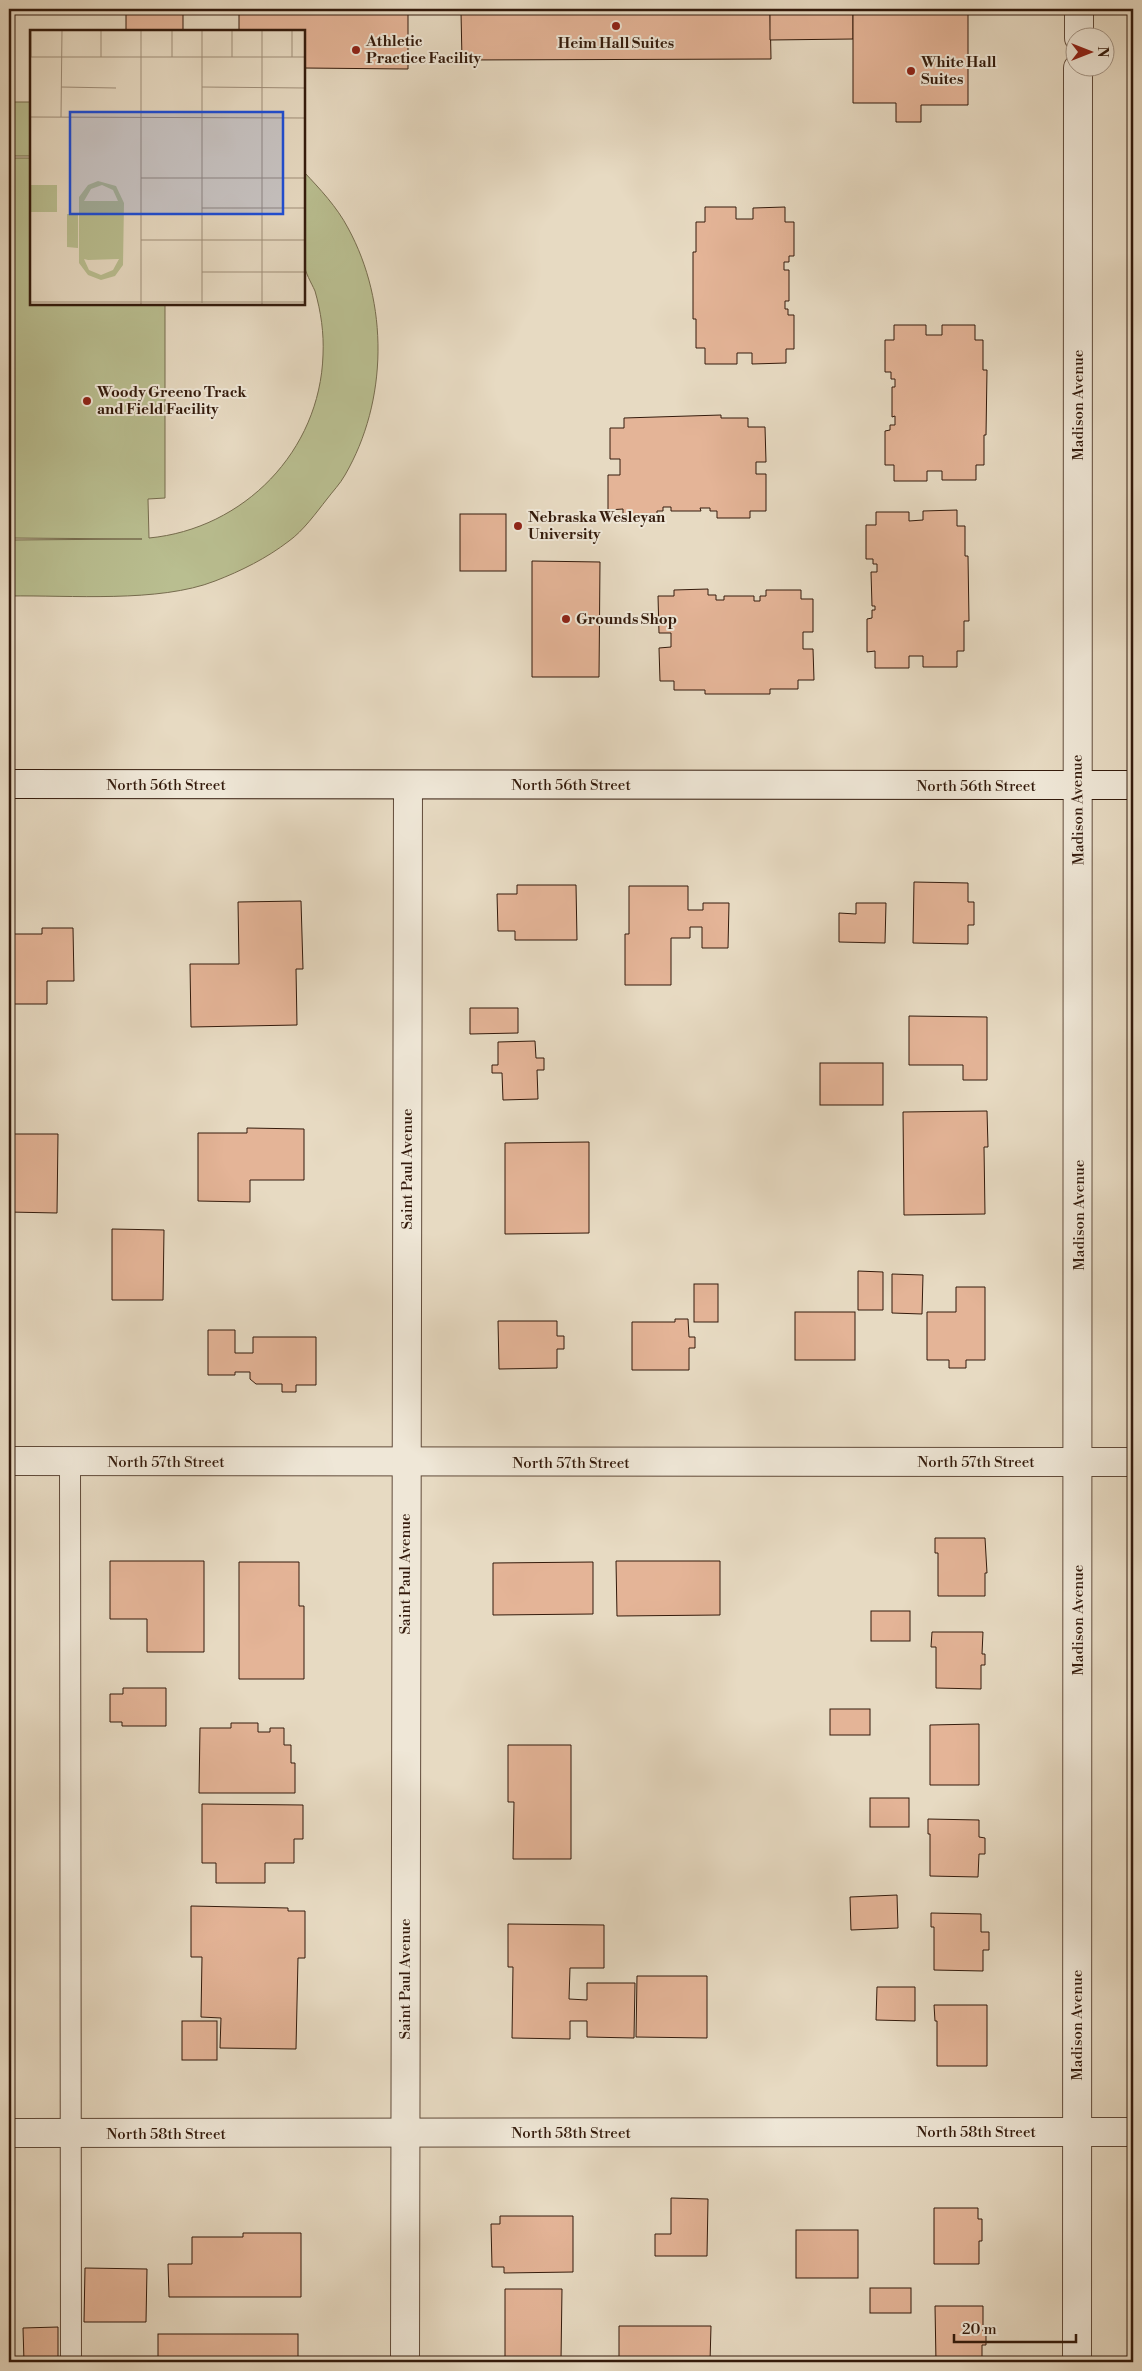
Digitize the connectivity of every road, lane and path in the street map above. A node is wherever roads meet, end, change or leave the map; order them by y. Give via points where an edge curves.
1 (1079, 9) edge
2 (1079, 28) edge
3 (1078, 78) edge
4 (9, 784) edge
5 (408, 785) junction
6 (1133, 785) edge
7 (1078, 786) junction
8 (9, 1462) edge
9 (70, 1462) junction
10 (1078, 1462) junction
11 (1133, 1462) edge
12 (405, 1463) junction
13 (1077, 2132) junction
14 (1133, 2132) edge
15 (9, 2133) edge
16 (72, 2133) junction
17 (405, 2134) junction
18 (71, 2362) edge
19 (405, 2362) edge
20 (1077, 2362) edge

1 - 2 street
3 - 7 street, Madison Avenue
4 - 5 street, North 56th Street
5 - 7 street, North 56th Street
5 - 12 street, Saint Paul Avenue
6 - 7 street, North 56th Street
7 - 10 street, Madison Avenue
8 - 9 street, North 57th Street
9 - 12 street, North 57th Street
9 - 16 lane
10 - 11 street, North 57th Street
10 - 12 street, North 57th Street
10 - 13 street, Madison Avenue
12 - 17 street, Saint Paul Avenue
13 - 14 street, North 58th Street
13 - 17 street, North 58th Street
13 - 20 street, Madison Avenue
15 - 16 street, North 58th Street
16 - 17 street, North 58th Street
16 - 18 lane
17 - 19 street, Saint Paul Avenue

